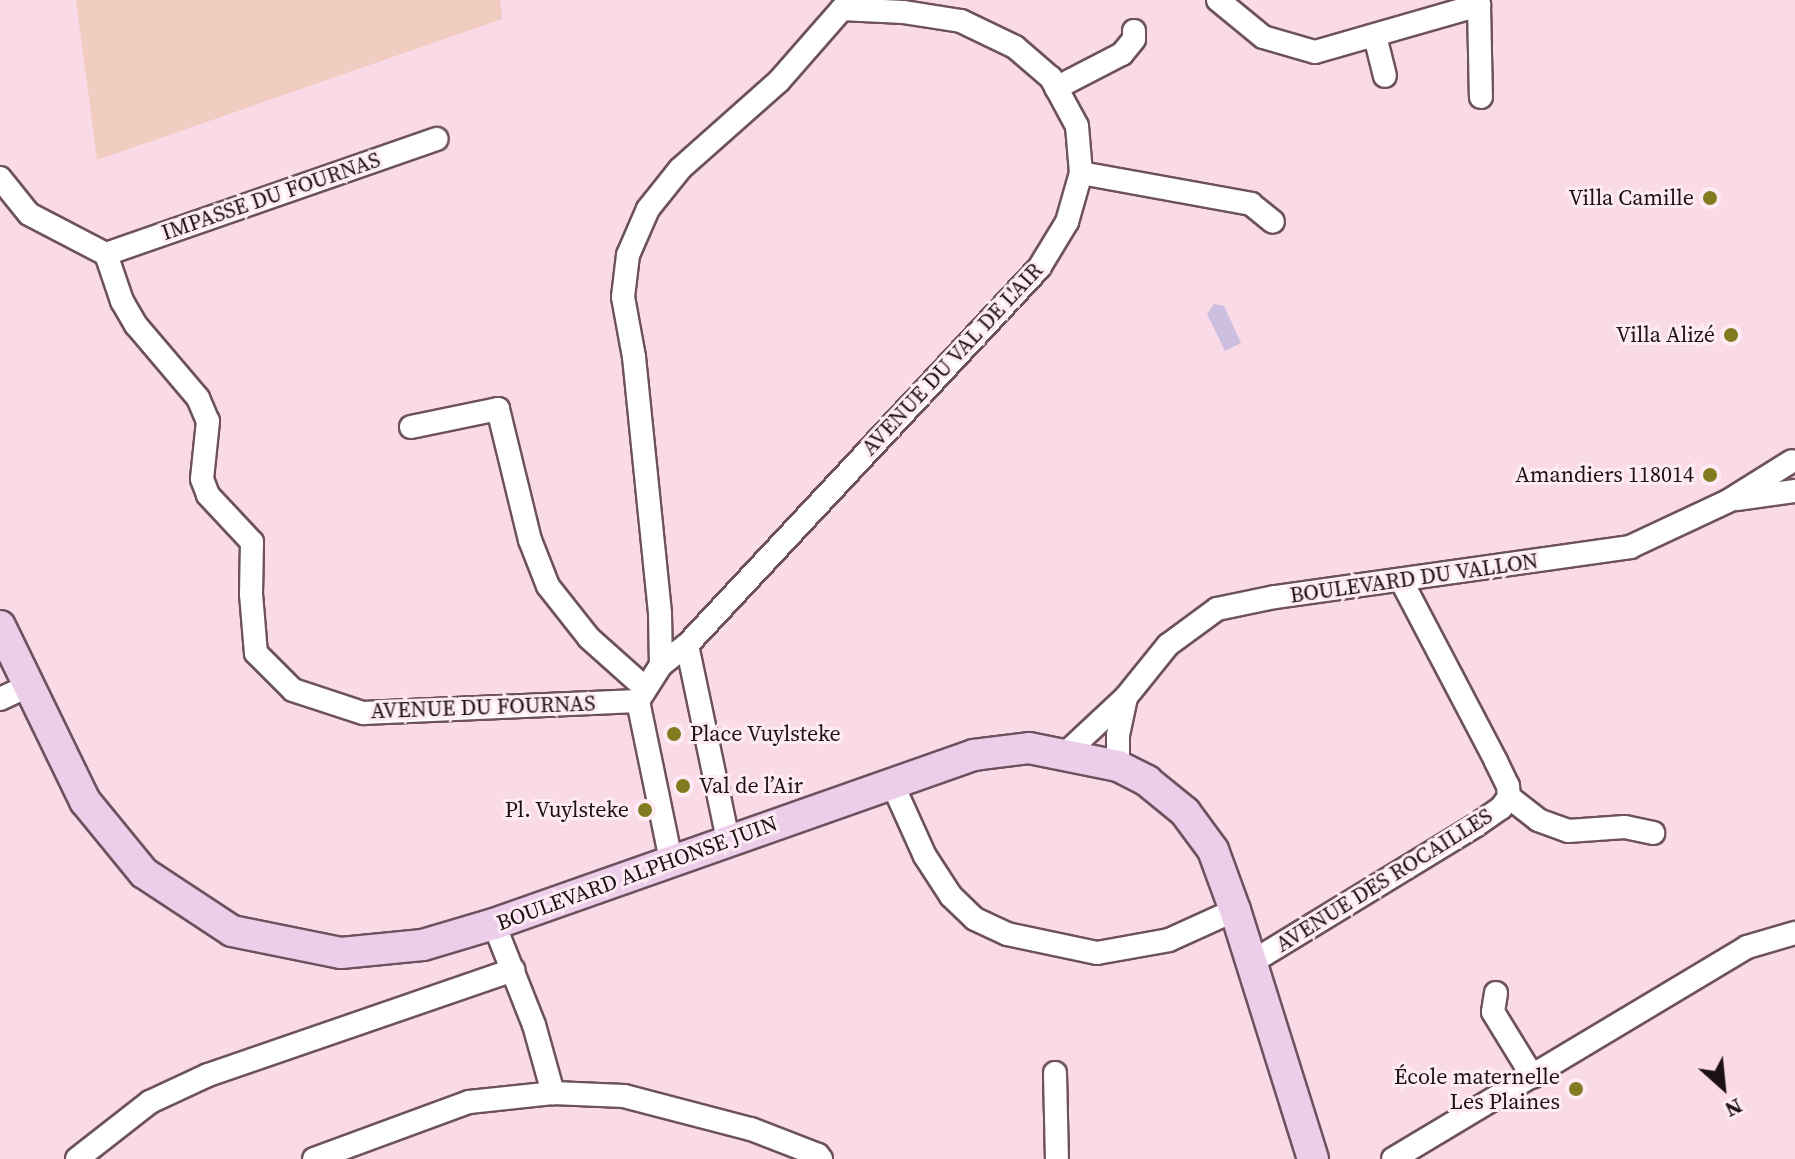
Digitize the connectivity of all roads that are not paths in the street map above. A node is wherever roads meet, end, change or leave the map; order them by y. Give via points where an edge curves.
1 (1218, 0) edge
2 (847, 5) edge
3 (1134, 31) dead end
4 (1375, 36) junction
5 (1385, 76) dead end
6 (1056, 88) junction
7 (1481, 97) dead end
8 (437, 139) dead end
9 (1081, 173) junction
10 (0, 178) edge
11 (1273, 222) dead end
12 (106, 254) junction
13 (411, 427) dead end
14 (1793, 458) edge
15 (1795, 489) edge
16 (1728, 501) junction
17 (1401, 580) junction
18 (0, 626) edge
19 (687, 645) junction
20 (661, 665) junction
21 (28, 686) junction
22 (641, 694) junction
23 (1126, 697) junction
24 (0, 699) edge
25 (1066, 753) junction
26 (1118, 766) junction
27 (892, 783) junction
28 (1509, 797) junction
29 (1653, 833) dead end
30 (728, 840) junction
31 (671, 860) junction
32 (1235, 910) junction
33 (494, 924) junction
34 (1795, 933) edge
35 (1252, 962) junction
36 (513, 970) junction
37 (1496, 993) dead end
38 (1055, 1073) dead end
39 (1533, 1077) junction
40 (553, 1093) junction
41 (77, 1159) edge
42 (314, 1159) edge
43 (821, 1159) edge
44 (1057, 1159) edge
45 (1313, 1159) edge
46 (1393, 1159) edge

1 - 4 street via 1263,37 1315,52
2 - 6 street, AVENUE DU VAL DE L'AIR via 961,21 1015,47
2 - 20 street, AVENUE DU VAL DE L'AIR via 779,81 680,169 648,209 628,255 623,297 636,372
3 - 6 street via 1122,54
4 - 5 street
4 - 7 street via 1479,5
6 - 9 street, AVENUE DU VAL DE L'AIR via 1077,126
8 - 12 street, IMPASSE DU FOURNAS
9 - 11 street via 1251,204
9 - 19 street, AVENUE DU VAL DE L'AIR via 1067,222 1039,268
10 - 12 street via 29,214
12 - 22 street, AVENUE DU FOURNAS via 136,325 198,398 208,421 202,479 208,495 252,542 256,653 293,690 363,713
13 - 22 street via 498,409 530,540 548,586
14 - 15 street
14 - 16 street, BOULEVARD DU VALLON
15 - 16 street, BOULEVARD DU VALLON
16 - 17 street, BOULEVARD DU VALLON via 1630,547
17 - 23 street, BOULEVARD DU VALLON via 1217,609 1168,645
17 - 28 street, AVENUE DES ROCAILLES via 1496,761
18 - 21 street, BOULEVARD ALPHONSE JUIN
19 - 20 street
19 - 30 street
20 - 22 street
21 - 24 street
21 - 33 street, BOULEVARD ALPHONSE JUIN via 85,801 144,873 232,931 341,953 423,945
22 - 31 street
23 - 25 street, BOULEVARD DU VALLON
23 - 26 street, BOULEVARD DU VALLON
25 - 26 street, BOULEVARD ALPHONSE JUIN
25 - 27 street, BOULEVARD ALPHONSE JUIN via 1029,748 974,755
26 - 32 street, BOULEVARD ALPHONSE JUIN via 1147,781 1185,812 1213,850
27 - 30 street, BOULEVARD ALPHONSE JUIN
27 - 32 street via 925,856 951,896 975,919 1007,934 1097,953 1169,940
28 - 29 street via 1538,820 1568,831 1625,827
28 - 35 street, AVENUE DES ROCAILLES via 1475,826
30 - 31 street, BOULEVARD ALPHONSE JUIN
31 - 33 street, BOULEVARD ALPHONSE JUIN
32 - 35 street, BOULEVARD ALPHONSE JUIN
33 - 36 street
34 - 39 street via 1747,947
35 - 45 street, BOULEVARD ALPHONSE JUIN
36 - 40 street
36 - 41 street via 208,1075 150,1102
37 - 39 street via 1493,1012
38 - 44 street
39 - 46 street
40 - 42 street via 469,1102
40 - 43 street via 624,1096 751,1129

